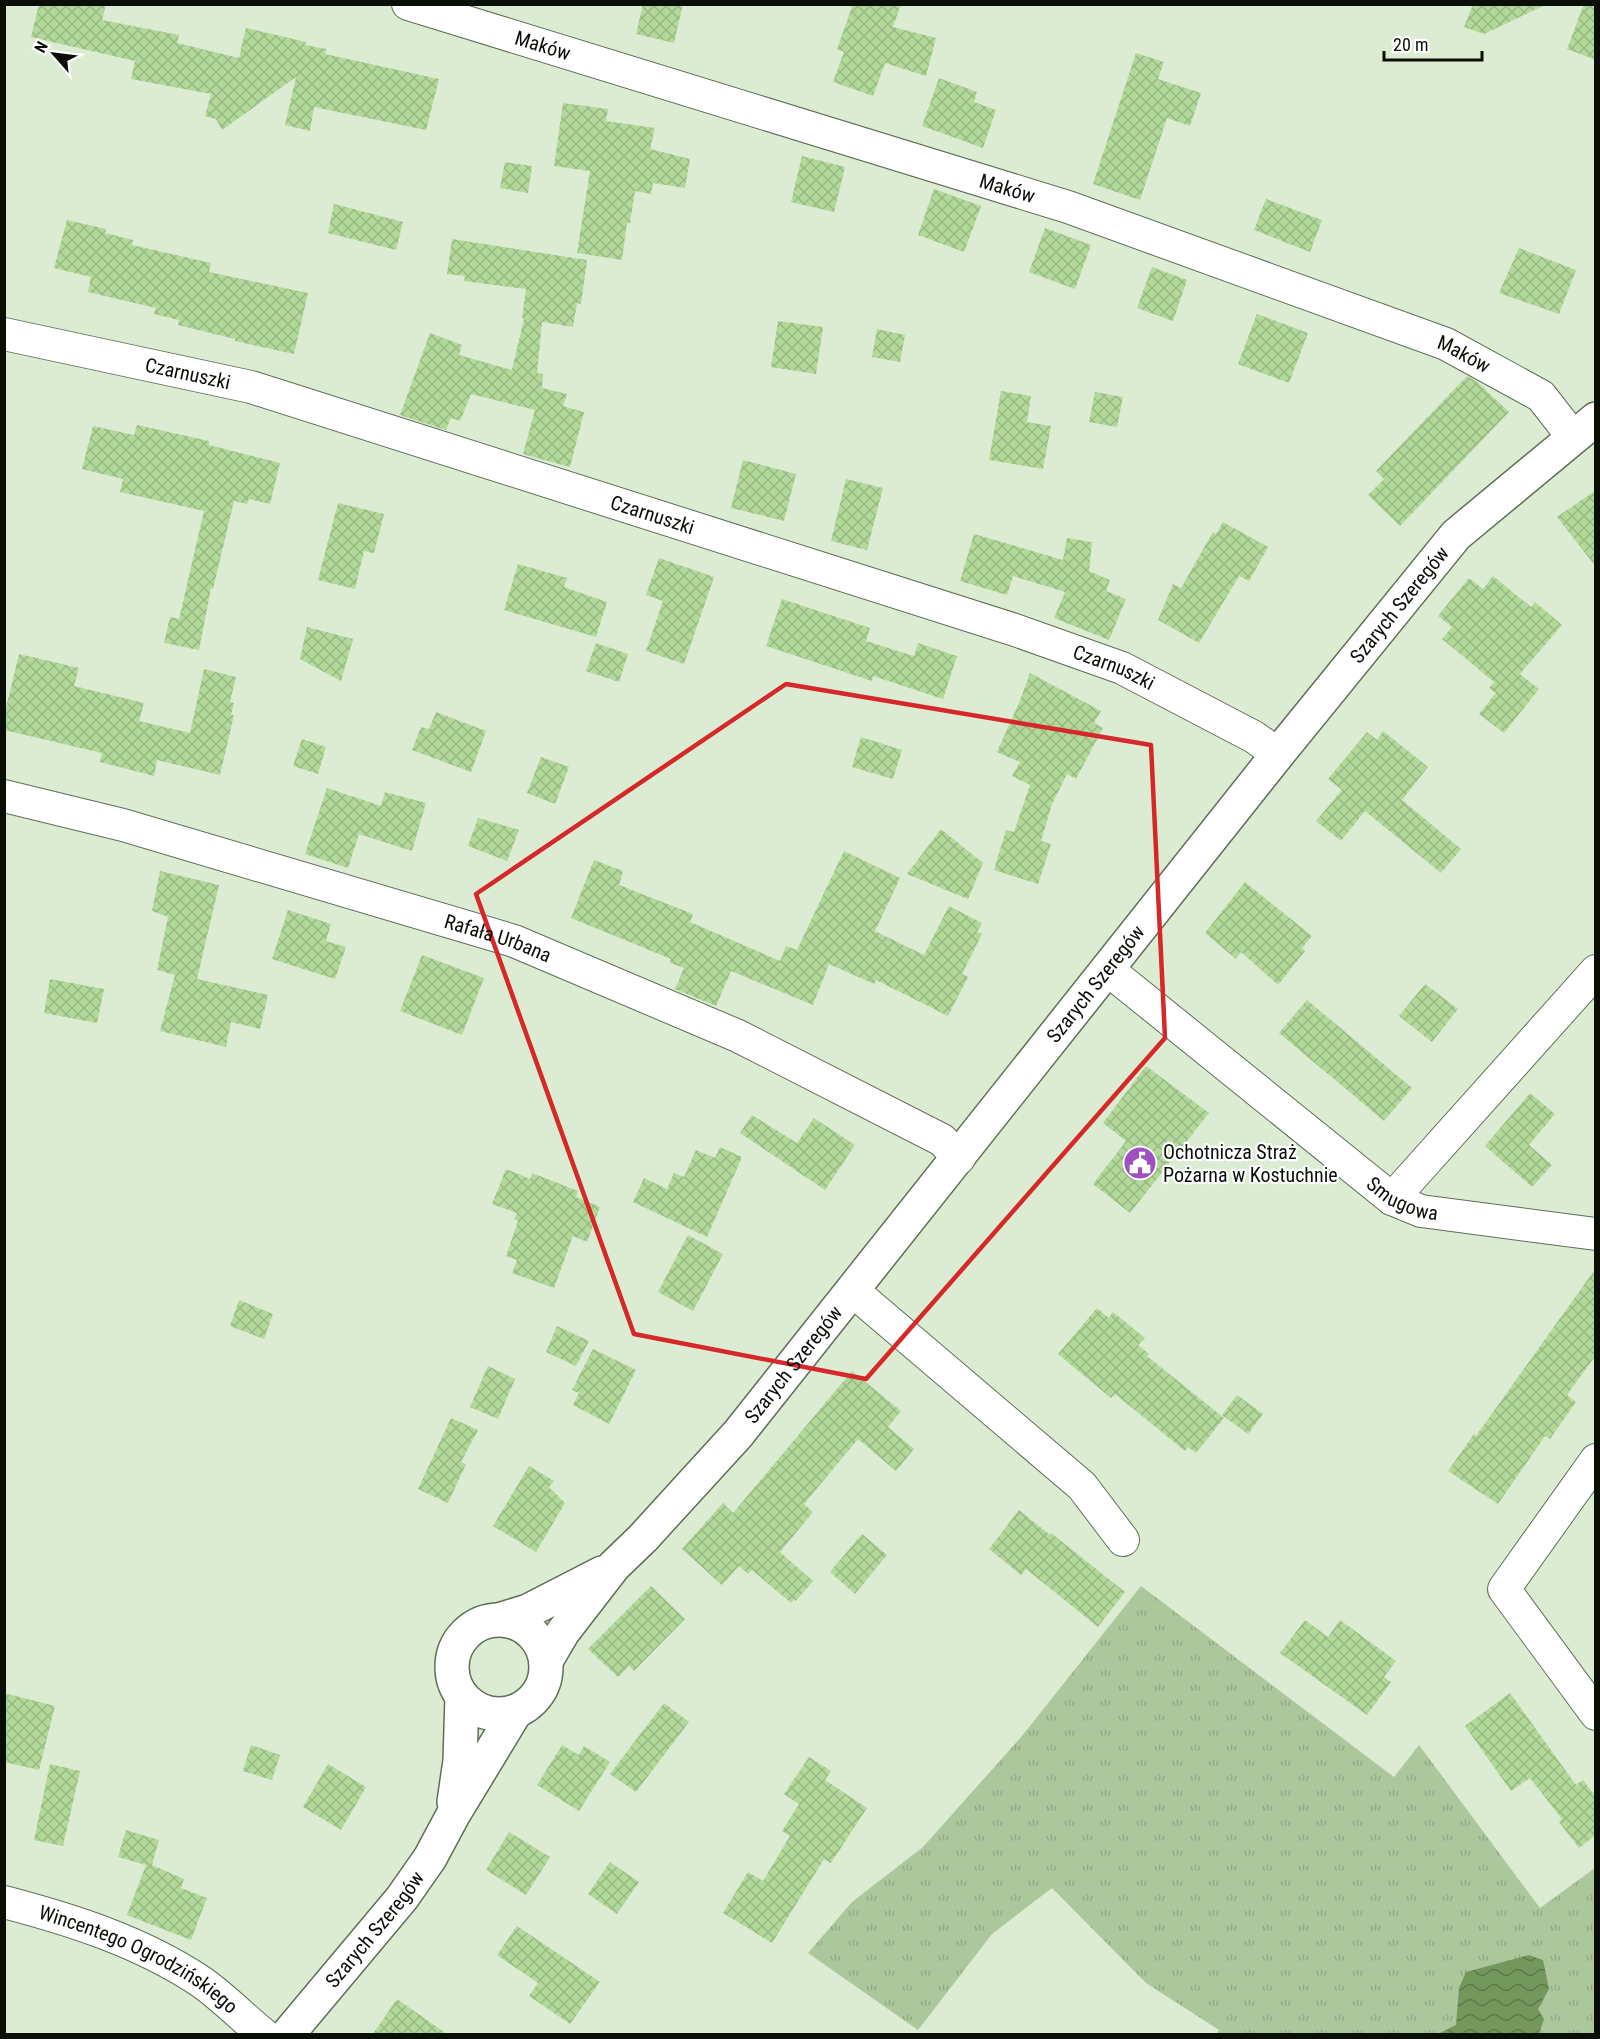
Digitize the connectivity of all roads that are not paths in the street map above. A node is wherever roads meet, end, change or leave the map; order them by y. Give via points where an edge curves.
1 (408, 4) edge
2 (4, 334) edge
3 (1584, 428) edge
4 (1278, 754) junction
5 (4, 796) edge
6 (1107, 969) junction
7 (1596, 971) edge
8 (959, 1158) junction
9 (1392, 1199) junction
10 (1596, 1234) edge
11 (853, 1291) junction
12 (1596, 1460) edge
13 (1123, 1540) dead end
14 (614, 1566) junction
15 (502, 1619) junction
16 (546, 1661) junction
17 (462, 1697) junction
18 (516, 1711) junction
19 (1596, 1714) edge
20 (453, 1815) junction
21 (4, 1902) edge
22 (263, 2034) edge
23 (288, 2034) edge

1 - 3 street, Maków via 1068,207 1446,344 1541,396
2 - 4 street, Czarnuszki via 251,387 1015,630 1122,668 1254,737
3 - 4 street, Szarych Szeregów via 1456,535
4 - 6 street, Szarych Szeregów
5 - 8 street, Rafała Urbana via 123,825 514,941 738,1036 942,1140
6 - 8 street, Szarych Szeregów
6 - 9 street, Smugowa
7 - 9 street
8 - 11 street, Szarych Szeregów
9 - 10 street, Smugowa via 1420,1211
11 - 13 street via 1082,1486
11 - 14 street, Szarych Szeregów via 738,1434
12 - 19 street via 1504,1589
14 - 15 street, Szarych Szeregów via 564,1594
14 - 16 street, Szarych Szeregów via 563,1632
15 - 16 street via 531,1632 542,1645
15 - 17 street via 485,1621 459,1641 452,1670
16 - 18 street via 539,1693
17 - 18 street via 486,1713
17 - 20 street, Szarych Szeregów
18 - 20 street, Szarych Szeregów
20 - 23 street, Szarych Szeregów via 402,1898
21 - 22 street, Wincentego Ogrodzińskiego via 94,1929 162,1958 202,1982

